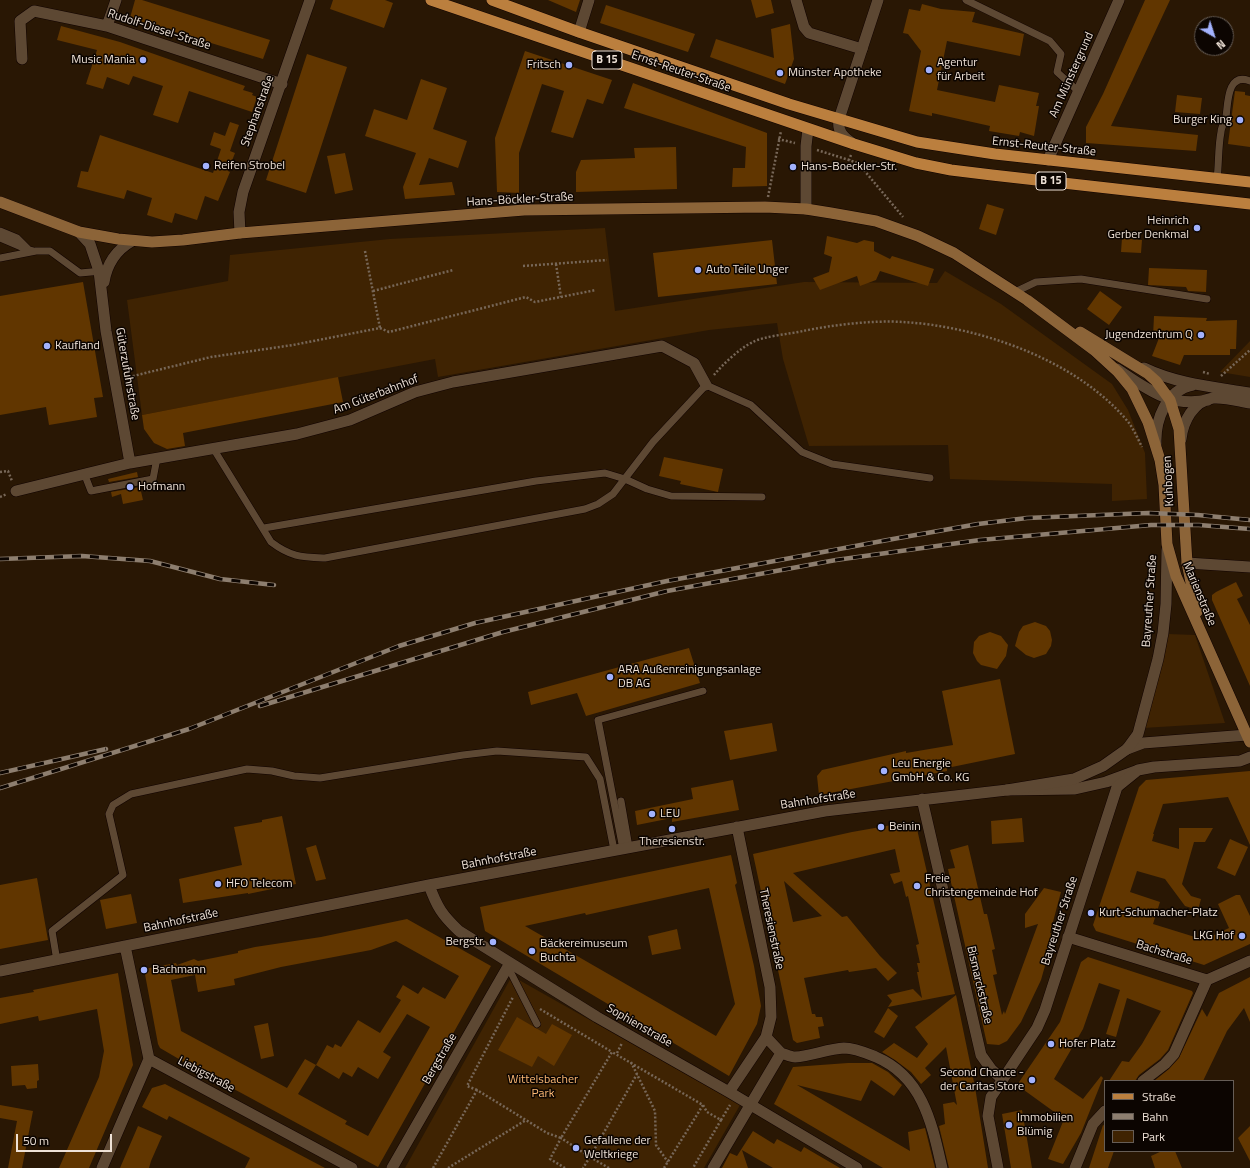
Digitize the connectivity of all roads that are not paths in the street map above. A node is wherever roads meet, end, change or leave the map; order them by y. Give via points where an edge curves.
1 (116, 0) edge
2 (310, 0) edge
3 (431, 0) edge
4 (492, 0) edge
5 (589, 0) edge
6 (796, 0) edge
7 (878, 0) edge
8 (966, 0) edge
9 (1117, 1) edge
10 (107, 26) junction
11 (579, 32) junction
12 (862, 49) junction
13 (22, 59) dead end
14 (1250, 81) edge
15 (282, 84) junction
16 (1078, 91) junction
17 (839, 119) junction
18 (808, 129) junction
19 (854, 144) junction
20 (1048, 160) junction
21 (1217, 179) junction
22 (1250, 182) edge
23 (0, 202) edge
24 (1250, 204) edge
25 (806, 209) junction
26 (0, 231) edge
27 (79, 232) junction
28 (240, 233) junction
29 (0, 238) edge
30 (132, 240) junction
31 (32, 250) junction
32 (0, 258) edge
33 (102, 271) junction
34 (1015, 292) junction
35 (1207, 299) dead end
36 (1027, 300) junction
37 (1132, 363) junction
38 (1110, 364) junction
39 (1200, 384) junction
40 (706, 385) junction
41 (1250, 393) edge
42 (1170, 400) junction
43 (1208, 400) junction
44 (1250, 403) edge
45 (1156, 444) junction
46 (1180, 446) junction
47 (213, 448) junction
48 (157, 458) junction
49 (130, 463) junction
50 (84, 474) junction
51 (625, 478) junction
52 (930, 478) dead end
53 (16, 491) road end
54 (762, 497) dead end
55 (264, 528) junction
56 (1167, 544) junction
57 (1187, 563) junction
58 (1250, 567) edge
59 (1210, 652) junction
60 (703, 691) dead end
61 (1248, 739) edge
62 (1127, 749) junction
63 (1250, 757) edge
64 (1138, 770) junction
65 (1006, 790) junction
66 (922, 798) junction
67 (621, 801) dead end
68 (737, 827) junction
69 (622, 849) junction
70 (429, 885) junction
71 (1068, 937) junction
72 (125, 946) junction
73 (58, 960) junction
74 (1250, 961) edge
75 (509, 965) junction
76 (0, 971) edge
77 (1207, 980) junction
78 (537, 1024) dead end
79 (766, 1037) junction
80 (781, 1053) junction
81 (149, 1059) junction
82 (1002, 1080) junction
83 (1144, 1080) edge
84 (732, 1094) junction
85 (750, 1105) junction
86 (1104, 1112) edge
87 (102, 1168) edge
88 (352, 1168) edge
89 (392, 1168) edge
90 (713, 1168) edge
91 (857, 1168) edge
92 (942, 1168) edge
93 (998, 1168) edge
94 (1075, 1168) edge

1 - 10 street
2 - 15 street, Stephanstraße
3 - 18 main road, Ernst-Reuter-Straße / B 15
4 - 11 main road, Ernst-Reuter-Straße / B 15
5 - 11 street
6 - 12 street via 804,27 809,33
7 - 12 street
8 - 16 lane via 1050,41 1061,54 1057,72
9 - 16 street, Am Münstergrund
10 - 13 street, Rudolf-Diesel-Straße via 34,11 20,22
10 - 15 street, Rudolf-Diesel-Straße
11 - 17 main road, Ernst-Reuter-Straße / B 15
12 - 17 street
14 - 21 lane via 1237,81 1230,89 1221,131
15 - 28 street, Stephanstraße via 243,192 239,212
16 - 20 street, Am Münstergrund
17 - 19 street, Ernst-Reuter-Straße via 840,132
17 - 20 main road, Ernst-Reuter-Straße / B 15 via 917,142
18 - 19 main road, Ernst-Reuter-Straße / B 15
18 - 25 street
19 - 24 main road, Ernst-Reuter-Straße / B 15 via 916,163 951,170
20 - 21 main road, Ernst-Reuter-Straße / B 15
21 - 22 main road, Ernst-Reuter-Straße / B 15
23 - 27 main road, Hans-Böckler-Straße
25 - 28 main road, Hans-Böckler-Straße via 765,207 524,210
25 - 34 main road, Hans-Böckler-Straße via 876,221 918,236 954,253
26 - 31 lane via 17,238
27 - 30 main road, Hans-Böckler-Straße
27 - 33 street, Güterzufuhrstraße via 90,244
28 - 30 main road, Hans-Böckler-Straße via 184,240
29 - 31 lane
30 - 33 street, Güterzufuhrstraße via 117,252
31 - 32 lane
31 - 33 lane via 57,254 80,273
33 - 49 street, Güterzufuhrstraße via 106,331
34 - 35 lane via 1036,282 1081,279
34 - 36 main road, Hans-Böckler-Straße
36 - 37 main road, Hans-Böckler-Straße
36 - 38 main road, Hans-Böckler-Straße
37 - 39 street via 1162,377
37 - 42 main road, Hans-Böckler-Straße via 1156,381
38 - 42 street via 1151,392
38 - 45 main road, Hans-Böckler-Straße via 1132,390
39 - 41 street
39 - 42 street via 1182,388
40 - 47 street, Am Güterbahnhof via 694,363 662,346 453,382 415,392 350,420 297,434
40 - 51 lane via 653,442
40 - 52 lane via 751,404 802,452 832,464
42 - 43 street via 1189,403
42 - 45 street via 1157,425
42 - 46 main road, Kuhbogen via 1176,418
43 - 44 street via 1218,398
43 - 46 street via 1194,409 1186,419
45 - 56 main road, Kuhbogen via 1164,484
46 - 57 main road, Kuhbogen
47 - 48 street, Am Güterbahnhof
47 - 55 lane
48 - 49 street, Am Güterbahnhof
48 - 50 lane via 153,479 91,491
49 - 50 street, Am Güterbahnhof
50 - 53 street, Am Güterbahnhof
51 - 54 lane via 647,489 671,496
51 - 55 lane via 605,473 536,481
51 - 55 lane via 613,494 585,509 325,558 297,557 284,552 272,542
56 - 59 main road, Marienstraße via 1180,588
56 - 62 street, Bayreuther Straße via 1166,604 1158,659 1138,734
57 - 58 street
57 - 59 main road, Marienstraße via 1196,611
59 - 61 main road, Marienstraße
60 - 69 lane via 598,720
61 - 62 street via 1143,743
62 - 65 street, Bahnhofstraße via 1103,766 1074,779
63 - 64 street via 1240,761
64 - 65 street, Bahnhofstraße via 1106,782 1075,789
64 - 71 street, Bayreuther Straße via 1117,787
65 - 66 street, Bahnhofstraße
66 - 68 street, Bahnhofstraße via 825,811
66 - 82 street, Bismarckstraße via 981,1055
67 - 69 lane
68 - 69 street, Bahnhofstraße
68 - 79 street, Theresienstraße via 770,987 771,1017
69 - 70 street, Bahnhofstraße
69 - 73 lane via 600,779 586,757 497,751 320,778 248,769 207,777 131,794 113,805 109,814 123,876 52,931
70 - 72 street, Bahnhofstraße
70 - 75 street, Sophienstraße via 444,916 459,930
71 - 77 street, Bachstraße
71 - 82 street, Bayreuther Straße via 1037,1028
72 - 73 street, Bahnhofstraße
72 - 81 street
73 - 76 street, Bahnhofstraße
74 - 77 street
75 - 78 lane
75 - 84 street, Sophienstraße
75 - 89 street, Bergstraße
77 - 83 street via 1174,1054
79 - 80 street
79 - 84 street, Theresienstraße
80 - 85 street
80 - 92 street via 795,1057 844,1048 884,1060 904,1074 918,1094 930,1119
81 - 87 street
81 - 88 street, Liebigstraße
82 - 93 street via 991,1097 988,1116
84 - 85 street, Sophienstraße
85 - 90 street
85 - 91 street, Sophienstraße
86 - 94 street via 1093,1124

